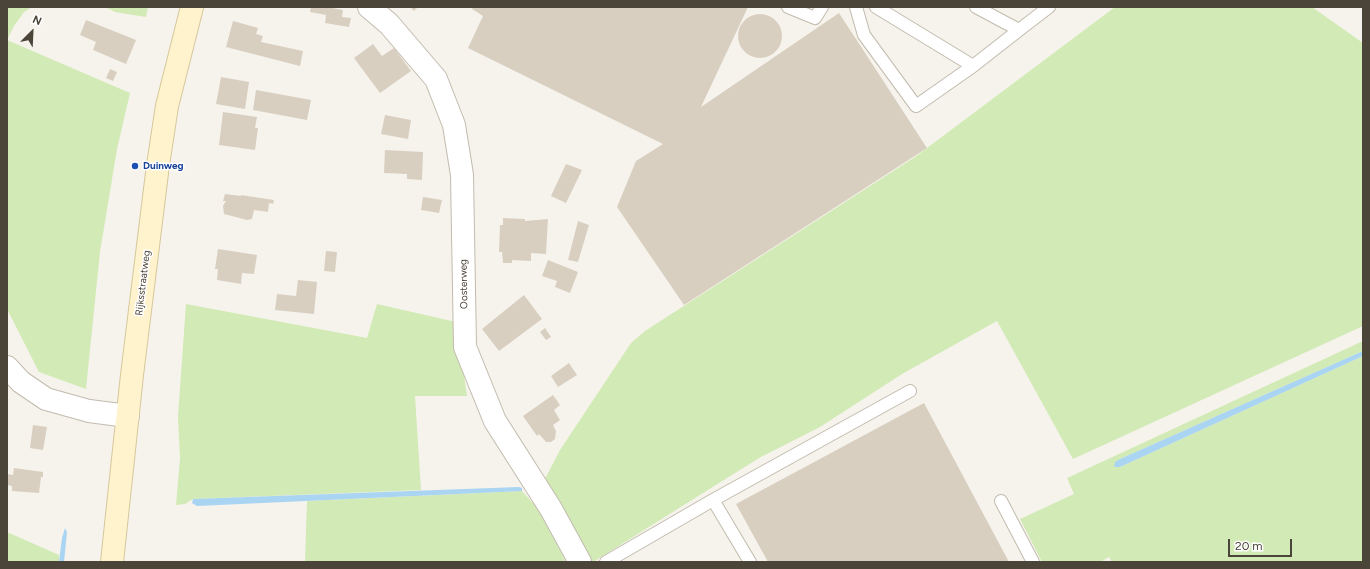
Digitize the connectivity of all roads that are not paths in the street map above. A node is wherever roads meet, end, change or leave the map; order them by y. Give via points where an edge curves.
1 (192, 7) edge
2 (369, 7) edge
3 (788, 7) edge
4 (822, 7) edge
5 (856, 7) edge
6 (876, 7) edge
7 (976, 7) edge
8 (1049, 7) edge
9 (1019, 30) junction
10 (973, 66) junction
11 (7, 367) edge
12 (910, 391) dead end
13 (128, 416) junction
14 (713, 500) junction
15 (1001, 501) dead end
16 (112, 562) edge
17 (580, 562) edge
18 (606, 562) edge
19 (750, 562) edge
20 (1033, 562) edge

1 - 13 main road, Rijksstraatweg via 167,106 140,304
2 - 17 street, Oosterweg via 389,24 436,79 452,119 462,175 465,347 495,421 551,509
3 - 4 lane via 815,18
5 - 10 lane via 864,35 916,106
6 - 10 lane
7 - 9 lane
8 - 9 lane
9 - 10 lane
11 - 13 street via 21,382 46,399 99,413
12 - 14 lane
13 - 16 main road, Rijksstraatweg
14 - 18 lane
14 - 19 lane
15 - 20 lane

